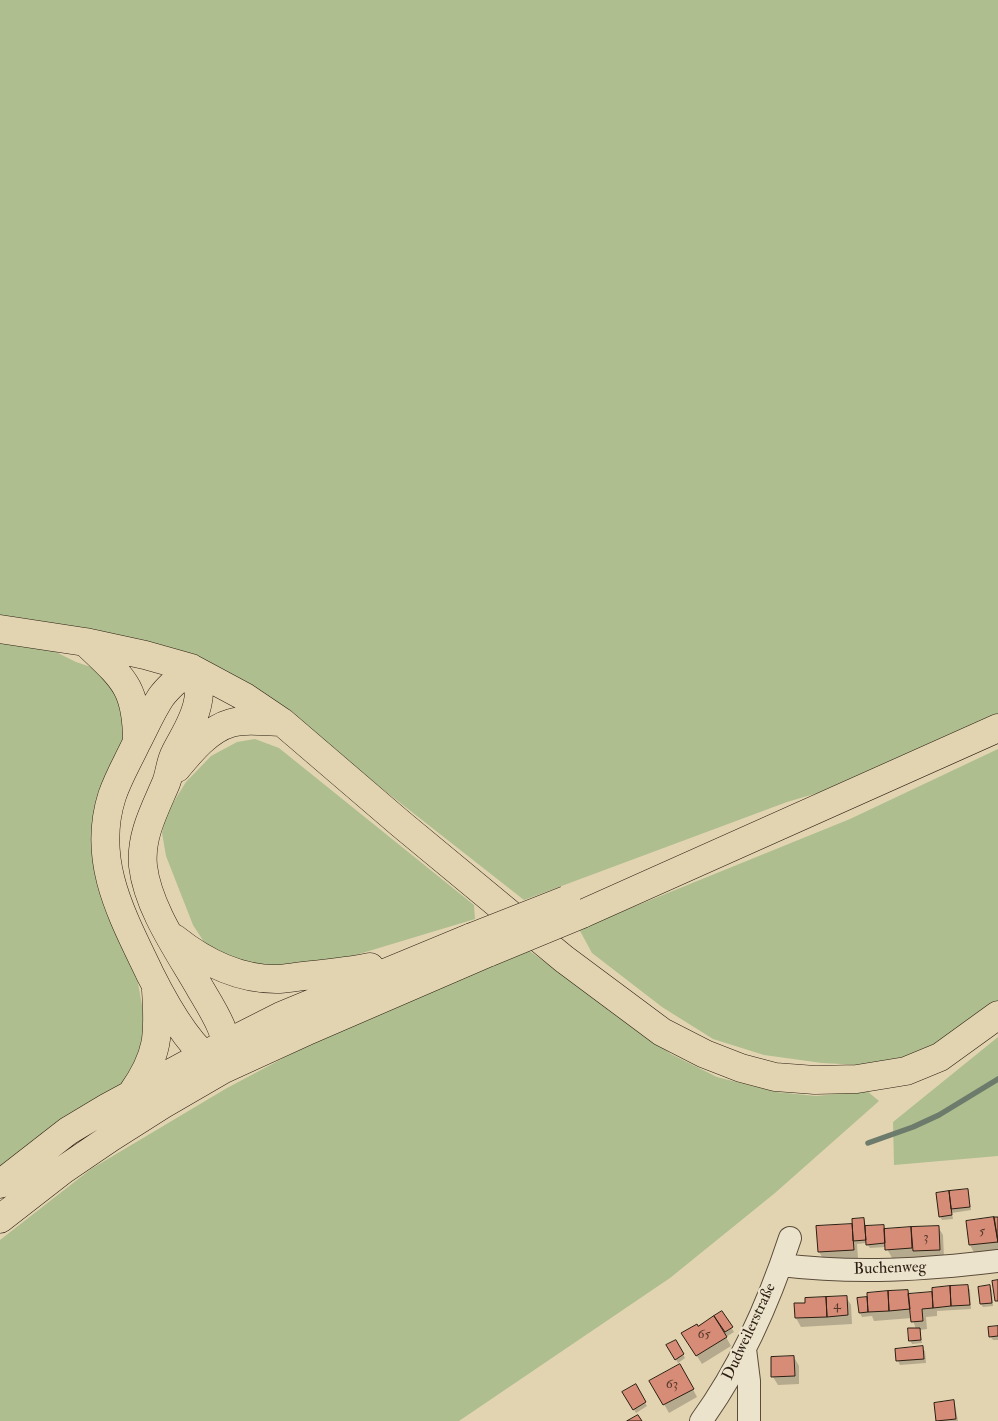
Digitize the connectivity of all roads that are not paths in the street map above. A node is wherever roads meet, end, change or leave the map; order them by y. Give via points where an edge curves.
1 (0, 628) edge
2 (85, 642) junction
3 (191, 668) junction
4 (282, 722) junction
5 (998, 728) edge
6 (137, 742) junction
7 (167, 781) junction
8 (169, 934) junction
9 (481, 944) junction
10 (434, 951) junction
11 (156, 986) junction
12 (998, 1015) edge
13 (218, 1056) junction
14 (132, 1093) junction
15 (0, 1184) edge
16 (0, 1219) edge
17 (790, 1238) dead end
18 (998, 1261) edge
19 (781, 1265) junction
20 (745, 1349) junction
21 (701, 1421) edge
22 (749, 1421) edge

1 - 2 main road
2 - 3 main road
2 - 6 main road via 121,676 128,688 135,707
3 - 4 main road via 245,697
3 - 6 main road via 161,697
3 - 7 main road via 197,683 198,701 173,756
4 - 7 main road via 240,721 219,728 187,756
4 - 12 main road via 564,959 662,1032 704,1054 775,1077 857,1079 906,1071 940,1057
5 - 9 main road, bridge via 853,793
6 - 11 main road via 112,796 106,823 106,851 118,906
7 - 8 main road via 148,826 143,865 154,904
8 - 10 main road via 188,949 236,974 278,979 352,971
8 - 13 main road via 217,1017
9 - 10 main road
9 - 13 main road via 316,1027
10 - 13 main road via 282,1016
11 - 13 main road via 190,1042
11 - 14 main road via 157,1037 152,1059
13 - 14 main road
13 - 16 main road via 162,1105 64,1170
14 - 15 main road via 68,1131
17 - 19 street, Dudweilerstraße
18 - 19 street, Buchenweg via 912,1270 862,1271
19 - 20 street, Dudweilerstraße
20 - 21 street, Dudweilerstraße via 721,1394
20 - 22 street

